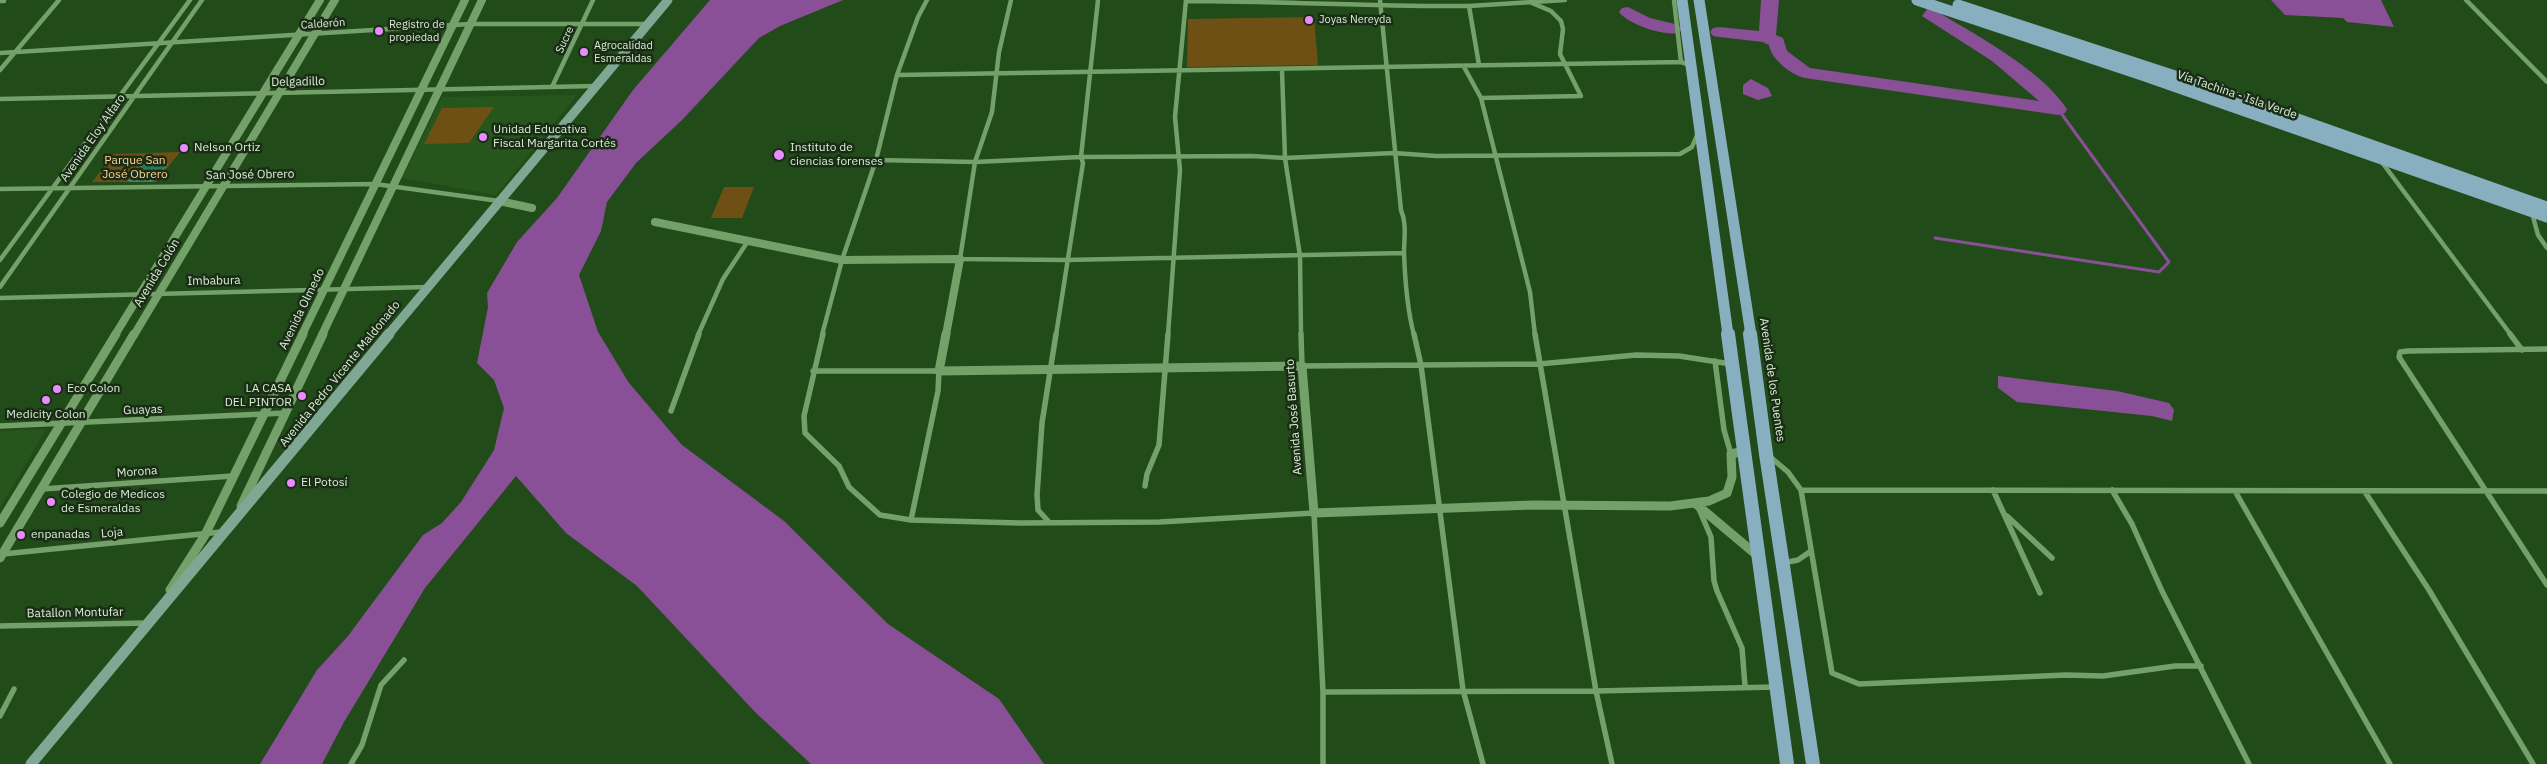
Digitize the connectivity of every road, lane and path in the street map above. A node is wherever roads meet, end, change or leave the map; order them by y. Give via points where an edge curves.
1 (59, 0) edge
2 (190, 0) edge
3 (202, 0) edge
4 (320, 0) edge
5 (335, 0) edge
6 (466, 0) edge
7 (482, 0) edge
8 (593, 0) edge
9 (668, 0) edge
10 (927, 0) edge
11 (1011, 0) edge
12 (1098, 0) edge
13 (1186, 0) edge
14 (1380, 0) edge
15 (1565, 0) edge
16 (1674, 0) edge
17 (1682, 0) edge
18 (1699, 0) edge
19 (1917, 0) edge
20 (1944, 0) edge
21 (2466, 0) edge
22 (1280, 2) edge
23 (1532, 3) junction
24 (1469, 6) junction
25 (1382, 7) junction
26 (582, 23) junction
27 (470, 24) junction
28 (648, 24) junction
29 (453, 25) junction
30 (299, 34) junction
31 (315, 34) junction
32 (158, 43) junction
33 (171, 44) junction
34 (15, 52) junction
35 (0, 53) edge
36 (1564, 63) junction
37 (1686, 63) junction
38 (1480, 65) junction
39 (1386, 67) junction
40 (1464, 67) junction
41 (0, 70) edge
42 (1282, 70) junction
43 (1180, 72) junction
44 (996, 73) junction
45 (1090, 73) junction
46 (896, 75) junction
47 (2547, 82) edge
48 (596, 86) junction
49 (552, 87) junction
50 (439, 89) junction
51 (422, 90) junction
52 (280, 92) junction
53 (263, 93) junction
54 (120, 96) junction
55 (133, 98) junction
56 (1481, 98) junction
57 (0, 99) edge
58 (1699, 130) junction
59 (1394, 153) junction
60 (1496, 156) junction
61 (1081, 157) junction
62 (1180, 157) junction
63 (1285, 158) junction
64 (2379, 158) junction
65 (876, 160) junction
66 (976, 162) junction
67 (375, 184) junction
68 (224, 185) junction
69 (394, 185) junction
70 (206, 186) junction
71 (71, 187) junction
72 (54, 188) junction
73 (0, 189) edge
74 (499, 201) junction
75 (2547, 207) edge
76 (532, 208) dead end
77 (2532, 212) junction
78 (2547, 217) edge
79 (654, 222) dead end
80 (748, 240) junction
81 (2547, 248) edge
82 (1404, 253) junction
83 (1300, 256) junction
84 (1174, 257) junction
85 (0, 260) edge
86 (842, 260) junction
87 (960, 260) junction
88 (1066, 260) junction
89 (0, 287) edge
90 (428, 287) junction
91 (345, 288) junction
92 (326, 289) junction
93 (160, 292) junction
94 (141, 293) junction
95 (0, 298) edge
96 (2547, 349) edge
97 (2522, 350) junction
98 (1715, 361) junction
99 (1538, 364) junction
100 (1732, 364) junction
101 (1421, 365) junction
102 (1302, 366) junction
103 (1166, 368) junction
104 (1051, 370) junction
105 (813, 371) junction
106 (939, 371) junction
107 (671, 411) dead end
108 (286, 413) junction
109 (263, 415) junction
110 (82, 422) junction
111 (61, 423) junction
112 (0, 426) edge
113 (1744, 451) junction
114 (1731, 454) junction
115 (1766, 454) junction
116 (233, 476) junction
117 (1145, 486) dead end
118 (42, 489) junction
119 (1801, 490) junction
120 (1993, 490) junction
121 (2112, 490) junction
122 (2484, 490) junction
123 (2235, 491) junction
124 (2547, 491) edge
125 (2364, 492) junction
126 (1563, 504) junction
127 (1696, 504) junction
128 (1438, 508) junction
129 (1314, 513) junction
130 (2005, 513) junction
131 (910, 520) junction
132 (234, 522) junction
133 (1049, 522) junction
134 (0, 523) edge
135 (227, 532) junction
136 (205, 535) junction
137 (1810, 551) junction
138 (1, 555) edge
139 (1760, 558) junction
140 (2052, 558) dead end
141 (1783, 563) junction
142 (2547, 585) edge
143 (2040, 593) dead end
144 (150, 623) junction
145 (0, 626) edge
146 (404, 660) dead end
147 (2201, 666) junction
148 (1745, 686) junction
149 (1776, 687) junction
150 (14, 689) dead end
151 (1463, 690) junction
152 (1596, 691) junction
153 (1323, 692) junction
154 (0, 716) edge
155 (31, 764) edge
156 (351, 764) edge
157 (1323, 764) edge
158 (1483, 764) edge
159 (1612, 764) edge
160 (1787, 764) edge
161 (1813, 764) edge
162 (2249, 764) edge
163 (2390, 764) edge
164 (2532, 764) edge

1 - 34 street
2 - 32 street, Avenida Eloy Alfaro
3 - 33 street, Avenida Eloy Alfaro
4 - 30 street, Avenida Colón
5 - 31 street, Avenida Colón
6 - 29 street, Avenida Olmedo
7 - 27 street
8 - 26 street, Sucre
9 - 28 main road, Avenida Pedro Vicente Maldonado
10 - 46 street
11 - 44 street
12 - 45 street
13 - 22 street
13 - 43 street
14 - 25 street
15 - 23 street
16 - 37 street
17 - 37 main road
18 - 115 main road, Avenida de los Puentes via 1752,338
19 - 64 main road, Vía Tachina - Isla Verde
20 - 75 main road, Vía Tachina - Isla Verde via 2184,79
21 - 47 street
22 - 25 street
23 - 24 street
23 - 36 street via 1550,11 1561,22 1560,54
24 - 25 street
24 - 38 street
25 - 39 street
26 - 27 street, Calderón
26 - 28 street, Calderón
26 - 49 street, Sucre
27 - 29 street, Calderón
27 - 50 street
28 - 48 main road, Avenida Pedro Vicente Maldonado
29 - 31 street, Calderón
29 - 51 street, Avenida Olmedo
30 - 31 street, Calderón
30 - 33 street, Calderón
30 - 53 street, Avenida Colón
31 - 52 street, Avenida Colón
32 - 33 street, Calderón
32 - 34 street, Calderón
32 - 54 street, Avenida Eloy Alfaro
33 - 55 street, Avenida Eloy Alfaro
34 - 35 street, Calderón
34 - 41 street
36 - 37 street
36 - 38 street
36 - 56 street via 1581,94 1579,97
37 - 58 main road
38 - 40 street
39 - 40 street
39 - 42 street
39 - 59 street
40 - 56 street
42 - 43 street
42 - 63 street, Avenida José Basurto
43 - 45 street
43 - 62 street via 1175,117
44 - 45 street
44 - 46 street
44 - 66 street via 992,112
45 - 61 street
46 - 65 street
48 - 49 street, Delgadillo
48 - 74 main road, Avenida Pedro Vicente Maldonado
49 - 50 street, Delgadillo
50 - 51 street, Delgadillo
50 - 69 street
51 - 52 street, Delgadillo
51 - 67 street, Avenida Olmedo
52 - 53 street, Delgadillo
52 - 68 street, Avenida Colón
53 - 55 street, Delgadillo
53 - 70 street, Avenida Colón
54 - 55 street, Delgadillo
54 - 57 street, Delgadillo
54 - 72 street, Avenida Eloy Alfaro
55 - 71 street, Avenida Eloy Alfaro
56 - 60 street
58 - 60 street via 1692,147 1680,154
58 - 100 main road
59 - 60 street
59 - 63 street
59 - 82 street via 1404,218
60 - 99 street via 1530,292
61 - 62 street
61 - 66 street
61 - 88 street via 1083,163
62 - 63 street
62 - 84 street
63 - 83 street, Avenida José Basurto
64 - 77 main road, Vía Tachina - Isla Verde
64 - 97 street
65 - 66 street
65 - 86 street
66 - 87 street
67 - 68 street, San José Obrero
67 - 69 street, San José Obrero
67 - 92 street, Avenida Olmedo
68 - 70 street, San José Obrero
68 - 93 street, Avenida Colón
69 - 74 street, San José Obrero
69 - 91 street
70 - 71 street, San José Obrero
70 - 94 street, Avenida Colón
71 - 72 street, San José Obrero
71 - 89 street, Avenida Eloy Alfaro
72 - 73 street, San José Obrero
72 - 85 street, Avenida Eloy Alfaro
74 - 76 street
74 - 90 main road, Avenida Pedro Vicente Maldonado
77 - 78 main road, Vía Tachina - Isla Verde
77 - 81 street via 2538,235
79 - 80 street
80 - 86 street
80 - 107 street via 723,279 695,343
82 - 83 street
82 - 101 street via 1409,315
83 - 84 street
83 - 102 street, Avenida José Basurto
84 - 88 street
84 - 103 street
86 - 87 street
86 - 105 street
87 - 88 street
87 - 106 street
88 - 104 street
90 - 91 street, Imbabura
90 - 132 main road, Avenida Pedro Vicente Maldonado
91 - 92 street, Imbabura
91 - 108 street
92 - 93 street, Imbabura
92 - 109 street, Avenida Olmedo
93 - 94 street, Imbabura
93 - 110 street, Avenida Colón
94 - 95 street, Imbabura
94 - 111 street, Avenida Colón
96 - 97 street
97 - 122 street via 2400,352 2399,357 2417,388
98 - 99 street via 1636,355
98 - 100 street
98 - 114 street via 1724,430
99 - 101 street
99 - 126 street
100 - 113 main road
101 - 102 street
101 - 128 street
102 - 103 street
102 - 129 street, Avenida José Basurto
103 - 104 street
103 - 117 street via 1159,444
104 - 106 street
104 - 133 street via 1042,423 1036,494 1038,510
105 - 106 street
105 - 131 street via 804,416 805,433 839,466 849,487 880,515
106 - 131 street via 938,391
108 - 109 street, Guayas
108 - 132 street
109 - 110 street, Guayas
109 - 116 street, Avenida Olmedo
110 - 111 street, Guayas
110 - 118 street, Avenida Colón
111 - 112 street, Guayas
111 - 134 street, Avenida Colón
113 - 114 street
113 - 139 main road
114 - 127 street via 1731,486 1728,492 1722,497
115 - 119 street via 1788,472
115 - 141 main road, Avenida de los Puentes
116 - 118 street, Morona
116 - 136 street, Avenida Olmedo
118 - 138 street, Avenida Colón
119 - 120 street
119 - 137 street
120 - 121 street
120 - 130 street
121 - 123 street
121 - 147 street via 2132,524
122 - 124 street
122 - 125 street
122 - 142 street
123 - 125 street
123 - 163 street
125 - 164 street via 2430,590
126 - 127 street
126 - 128 street
126 - 152 street
127 - 139 street
127 - 148 street via 1711,537 1717,591 1742,648
128 - 129 street
128 - 151 street
129 - 133 street via 1160,522
129 - 153 street, Avenida José Basurto
130 - 140 street
130 - 143 street
131 - 133 street
132 - 135 main road, Avenida Pedro Vicente Maldonado
135 - 136 street, Loja
135 - 144 main road, Avenida Pedro Vicente Maldonado
136 - 138 street, Loja
136 - 144 street, Avenida Olmedo
137 - 141 street via 1795,562
137 - 147 street via 1832,674 1850,682 2103,676 2175,666
139 - 149 main road
141 - 161 main road, Avenida de los Puentes
144 - 145 street, Batallon Montufar
144 - 155 main road, Avenida Pedro Vicente Maldonado
146 - 156 street via 381,685 362,745
147 - 162 street
148 - 149 street
148 - 152 street
149 - 160 main road
150 - 154 street
151 - 152 street
151 - 153 street
151 - 158 street
152 - 159 street
153 - 157 street, Avenida José Basurto

